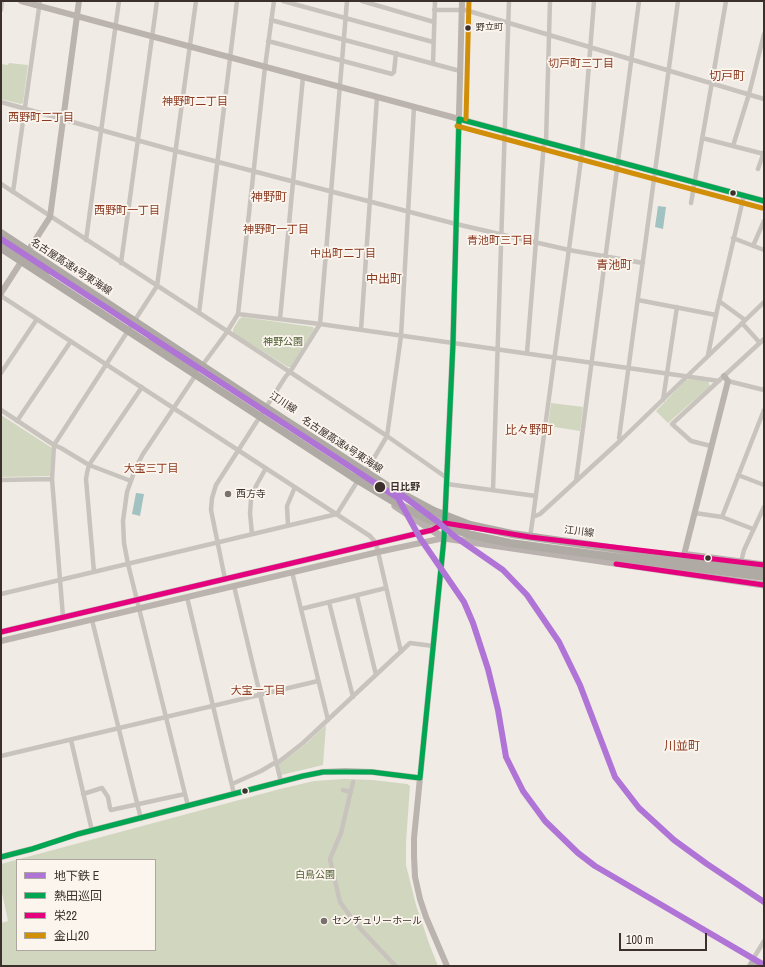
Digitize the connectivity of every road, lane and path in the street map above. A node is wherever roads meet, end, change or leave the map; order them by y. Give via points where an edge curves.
1 (2, 1) edge
2 (21, 1) edge
3 (79, 1) edge
4 (119, 1) edge
5 (157, 1) edge
6 (196, 1) edge
7 (237, 1) edge
8 (274, 1) edge
9 (282, 1) edge
10 (347, 1) edge
11 (362, 1) edge
12 (434, 1) edge
13 (462, 1) edge
14 (509, 1) edge
15 (550, 1) edge
16 (594, 1) edge
17 (639, 1) edge
18 (678, 1) edge
19 (726, 1) edge
20 (39, 3) edge
21 (1, 10) edge
22 (434, 10) junction
23 (462, 10) junction
24 (77, 16) junction
25 (345, 18) junction
26 (271, 20) junction
27 (434, 22) junction
28 (508, 23) junction
29 (115, 26) junction
30 (764, 34) edge
31 (548, 35) junction
32 (152, 36) junction
33 (344, 39) junction
34 (268, 41) junction
35 (433, 42) junction
36 (190, 47) junction
37 (590, 47) junction
38 (396, 54) junction
39 (230, 58) junction
40 (342, 60) junction
41 (632, 60) junction
42 (433, 64) junction
43 (265, 67) junction
44 (669, 70) junction
45 (460, 71) junction
46 (303, 78) junction
47 (712, 83) junction
48 (340, 87) junction
49 (749, 94) junction
50 (377, 97) junction
51 (764, 99) edge
52 (1, 102) edge
53 (414, 107) junction
54 (25, 109) junction
55 (459, 119) junction
56 (63, 120) junction
57 (101, 130) junction
58 (505, 131) junction
59 (702, 138) junction
60 (138, 140) junction
61 (545, 142) junction
62 (733, 146) junction
63 (176, 151) junction
64 (582, 152) junction
65 (764, 153) edge
66 (217, 162) junction
67 (619, 162) junction
68 (758, 169) dead end
69 (656, 171) junction
70 (254, 172) junction
71 (293, 182) junction
72 (694, 182) junction
73 (1, 184) edge
74 (13, 192) junction
75 (331, 192) junction
76 (744, 195) junction
77 (764, 201) edge
78 (370, 202) junction
79 (691, 202) dead end
80 (409, 212) junction
81 (50, 217) junction
82 (764, 221) edge
83 (456, 224) junction
84 (1, 228) edge
85 (1, 233) edge
86 (502, 234) junction
87 (733, 238) junction
88 (86, 240) junction
89 (1, 241) edge
90 (536, 242) junction
91 (753, 246) junction
92 (1, 248) edge
93 (30, 248) junction
94 (569, 250) junction
95 (764, 250) edge
96 (1, 252) edge
97 (606, 256) junction
98 (121, 263) junction
99 (643, 263) junction
100 (19, 264) junction
101 (157, 286) junction
102 (1, 294) edge
103 (638, 300) junction
104 (719, 300) junction
105 (764, 302) edge
106 (676, 307) junction
107 (199, 313) junction
108 (238, 314) junction
109 (716, 315) junction
110 (37, 319) junction
111 (137, 319) junction
112 (280, 319) junction
113 (744, 321) junction
114 (320, 324) junction
115 (361, 330) junction
116 (228, 332) junction
117 (127, 333) junction
118 (401, 336) junction
119 (71, 341) junction
120 (762, 341) edge
121 (452, 343) junction
122 (498, 349) junction
123 (526, 353) junction
124 (708, 356) junction
125 (554, 357) junction
126 (592, 362) junction
127 (204, 363) junction
128 (107, 364) junction
129 (629, 368) junction
130 (290, 372) junction
131 (1, 373) edge
132 (668, 373) junction
133 (195, 376) junction
134 (687, 376) junction
135 (723, 379) junction
136 (230, 384) junction
137 (142, 387) junction
138 (764, 390) edge
139 (664, 400) junction
140 (268, 405) junction
141 (174, 408) junction
142 (1, 410) edge
143 (764, 410) edge
144 (259, 419) junction
145 (17, 421) junction
146 (387, 436) junction
147 (621, 440) junction
148 (54, 445) junction
149 (711, 446) junction
150 (238, 449) junction
151 (89, 465) junction
152 (266, 468) junction
153 (366, 470) junction
154 (738, 475) junction
155 (52, 479) junction
156 (1, 480) edge
157 (447, 481) junction
158 (576, 481) junction
159 (131, 482) junction
160 (357, 482) junction
161 (764, 485) edge
162 (295, 487) junction
163 (493, 490) junction
164 (536, 496) junction
165 (764, 507) edge
166 (695, 513) junction
167 (337, 514) junction
168 (533, 517) junction
169 (722, 517) junction
170 (445, 523) junction
171 (288, 526) junction
172 (753, 529) junction
173 (432, 530) junction
174 (252, 534) junction
175 (530, 537) junction
176 (444, 538) junction
177 (217, 543) junction
178 (376, 543) junction
179 (378, 552) junction
180 (684, 555) junction
181 (741, 562) junction
182 (128, 564) junction
183 (764, 565) edge
184 (764, 570) edge
185 (94, 572) junction
186 (292, 572) junction
187 (764, 578) edge
188 (225, 579) junction
189 (60, 580) junction
190 (764, 585) edge
191 (234, 586) junction
192 (386, 588) junction
193 (1, 594) edge
194 (356, 596) junction
195 (187, 597) junction
196 (137, 600) junction
197 (329, 602) junction
198 (140, 608) junction
199 (301, 609) junction
200 (63, 617) junction
201 (92, 620) junction
202 (1, 632) edge
203 (1, 641) edge
204 (433, 646) junction
205 (401, 652) junction
206 (376, 676) junction
207 (318, 681) junction
208 (260, 695) junction
209 (353, 697) junction
210 (213, 706) junction
211 (166, 717) junction
212 (328, 720) junction
213 (118, 728) junction
214 (71, 740) junction
215 (1, 756) edge
216 (276, 763) junction
217 (420, 778) junction
218 (281, 782) junction
219 (353, 782) dead end
220 (232, 784) junction
221 (343, 790) dead end
222 (351, 792) junction
223 (83, 794) junction
224 (185, 794) junction
225 (234, 794) junction
226 (137, 804) junction
227 (188, 806) junction
228 (140, 819) junction
229 (92, 831) junction
230 (1, 856) edge
231 (764, 941) edge
232 (750, 964) edge
233 (396, 966) edge
234 (447, 966) edge
235 (764, 966) edge

1 - 21 street
2 - 20 street
3 - 24 street
4 - 29 street
5 - 32 street
6 - 36 street
7 - 39 street
8 - 26 street
9 - 25 street
10 - 25 street
11 - 27 street
12 - 22 street
13 - 23 street
14 - 28 street
15 - 31 street
16 - 37 street
17 - 41 street
18 - 44 street
19 - 47 street
20 - 24 street
20 - 54 street
22 - 23 street
22 - 27 street
23 - 28 street
23 - 45 street
24 - 29 street
24 - 56 street
25 - 33 street
25 - 35 street
26 - 33 street
26 - 34 street
27 - 35 street
28 - 31 street
28 - 58 street
29 - 32 street
29 - 57 street
30 - 49 street
31 - 37 street
31 - 61 street
32 - 36 street
32 - 60 street
33 - 38 street
33 - 40 street
34 - 40 street
34 - 43 street
35 - 42 street
36 - 39 street
36 - 63 street
37 - 41 street
37 - 64 street
38 - 40 street via 392,74
38 - 42 street
39 - 43 street
39 - 66 street
40 - 48 street
41 - 44 street
41 - 67 street
42 - 45 street
43 - 46 street
43 - 70 street
44 - 47 street
44 - 69 street
45 - 55 street
46 - 48 street
46 - 71 street
47 - 49 street
47 - 59 street
48 - 50 street
48 - 75 street
49 - 51 street
49 - 62 street
50 - 53 street
50 - 78 street
52 - 54 street
53 - 55 street
53 - 80 street
54 - 56 street
54 - 74 street
55 - 58 street
55 - 83 street
56 - 57 street
56 - 81 street
57 - 60 street
57 - 88 street
58 - 61 street
58 - 86 street
59 - 62 street
59 - 72 street
60 - 63 street
60 - 98 street
61 - 64 street
61 - 90 street
62 - 65 street
63 - 66 street
63 - 101 street
64 - 67 street
64 - 94 street
65 - 68 street
66 - 70 street
66 - 107 street
67 - 69 street
67 - 97 street
69 - 72 street
69 - 99 street
70 - 71 street
70 - 108 street
71 - 75 street
71 - 112 street
72 - 76 street
72 - 79 street
73 - 74 street
74 - 81 street
75 - 78 street
75 - 114 street
76 - 77 street
76 - 87 street
78 - 80 street
78 - 115 street
80 - 83 street
80 - 118 street
81 - 88 street
81 - 93 street
82 - 91 street
83 - 86 street
83 - 121 street
84 - 93 main road, 江川線
85 - 136 highway, 名古屋高速4号東海線, bridge
86 - 90 street
86 - 122 street
87 - 91 street
87 - 104 street
88 - 98 street
89 - 136 highway, bridge via 222,384
90 - 94 street
90 - 123 street
91 - 95 street
92 - 187 highway, 名古屋高速4号東海線, bridge via 347,473 431,521 467,534 510,543
93 - 100 street
93 - 111 main road, 江川線
94 - 97 street
94 - 125 street
96 - 100 main road
97 - 99 street
97 - 126 street
98 - 101 street
99 - 103 street
100 - 102 street
100 - 117 main road
101 - 107 street
101 - 111 street
102 - 110 street
103 - 106 street
103 - 129 street
104 - 109 street
104 - 113 street
105 - 113 street
106 - 109 street
106 - 132 street
107 - 116 street
108 - 112 street
108 - 116 street
109 - 124 street
110 - 119 street
110 - 131 street
111 - 117 street
111 - 127 main road, 江川線
112 - 114 street
113 - 120 street
113 - 124 street
114 - 115 street
114 - 130 street
115 - 118 street
116 - 127 street
116 - 130 street
117 - 128 street
117 - 133 main road
118 - 121 street
118 - 146 street
119 - 128 street
119 - 145 street
120 - 135 street
121 - 122 street
121 - 157 street
122 - 123 street
122 - 163 street
123 - 125 street
124 - 134 street
125 - 126 street
125 - 164 street
126 - 129 street
126 - 158 street
127 - 140 main road, 江川線
128 - 137 street
128 - 148 street
129 - 132 street
129 - 147 street via 619,438
130 - 140 street
130 - 146 street
132 - 134 street
132 - 139 street
133 - 141 street
133 - 144 main road
134 - 135 street
134 - 139 street
135 - 138 street
135 - 149 street
135 - 149 street via 672,424 691,441
136 - 184 highway, 名古屋高速4号東海線, bridge via 396,490 434,511 470,525 512,534
137 - 141 street
137 - 151 street
139 - 147 street
140 - 144 street
140 - 153 main road, 江川線
141 - 150 street
141 - 159 street via 143,454
142 - 145 street
143 - 154 street
144 - 150 street
144 - 160 main road
145 - 148 street
146 - 153 street
146 - 157 street
147 - 158 street
148 - 151 street
148 - 155 street
149 - 166 street
150 - 152 street
150 - 177 street via 216,485 212,498 211,510
151 - 159 street
151 - 185 street via 86,479
152 - 162 street
152 - 174 street via 251,500
153 - 170 main road, 江川線
154 - 161 street
154 - 169 street
155 - 156 street
155 - 189 street
157 - 163 street
157 - 170 street
158 - 168 street via 540,514
159 - 182 street via 123,521
160 - 167 street
160 - 173 main road
162 - 167 street
162 - 171 street via 287,506
163 - 164 street
164 - 168 street
165 - 172 street
166 - 169 street
166 - 180 street
167 - 171 street
167 - 178 street via 370,536
168 - 175 street
169 - 172 street
170 - 173 street
170 - 175 main road, 江川線
170 - 176 street
171 - 174 street
172 - 181 street
173 - 176 main road
173 - 178 street
174 - 177 street
175 - 180 main road, 江川線
176 - 179 street
176 - 190 main road
176 - 204 street
177 - 182 street
177 - 188 street
178 - 179 street
178 - 188 street
179 - 186 street
179 - 192 street
180 - 181 main road, 江川線
181 - 183 main road, 江川線
182 - 185 street
182 - 196 street
185 - 189 street
186 - 191 street
186 - 199 street
188 - 196 street
189 - 193 street
189 - 200 street
191 - 195 street
191 - 208 street
192 - 194 street
192 - 205 street
194 - 197 street
194 - 206 street
195 - 198 street
195 - 210 street
196 - 198 street
196 - 200 street
197 - 199 street
197 - 209 street
198 - 201 street
198 - 211 street
199 - 207 street
200 - 202 street
201 - 203 street
201 - 213 street
204 - 205 street via 410,643
204 - 217 street
205 - 206 street
206 - 209 street
207 - 208 street
207 - 212 street
208 - 210 street
208 - 216 street
209 - 212 street
210 - 211 street
210 - 220 street
211 - 213 street
211 - 224 street
212 - 216 street
213 - 214 street
213 - 226 street
214 - 215 street
214 - 223 street
216 - 218 street
216 - 220 street
217 - 218 street via 336,771
217 - 234 street via 414,838 415,877 426,917
218 - 225 street
219 - 222 street
220 - 225 street
221 - 222 street
222 - 233 street via 341,833 330,859 340,902 356,924
223 - 226 street via 102,788 108,797 111,810
223 - 229 street
224 - 226 street
224 - 227 street
225 - 227 street
226 - 228 street
227 - 228 street
228 - 229 street
229 - 230 street
231 - 232 street
232 - 235 street

